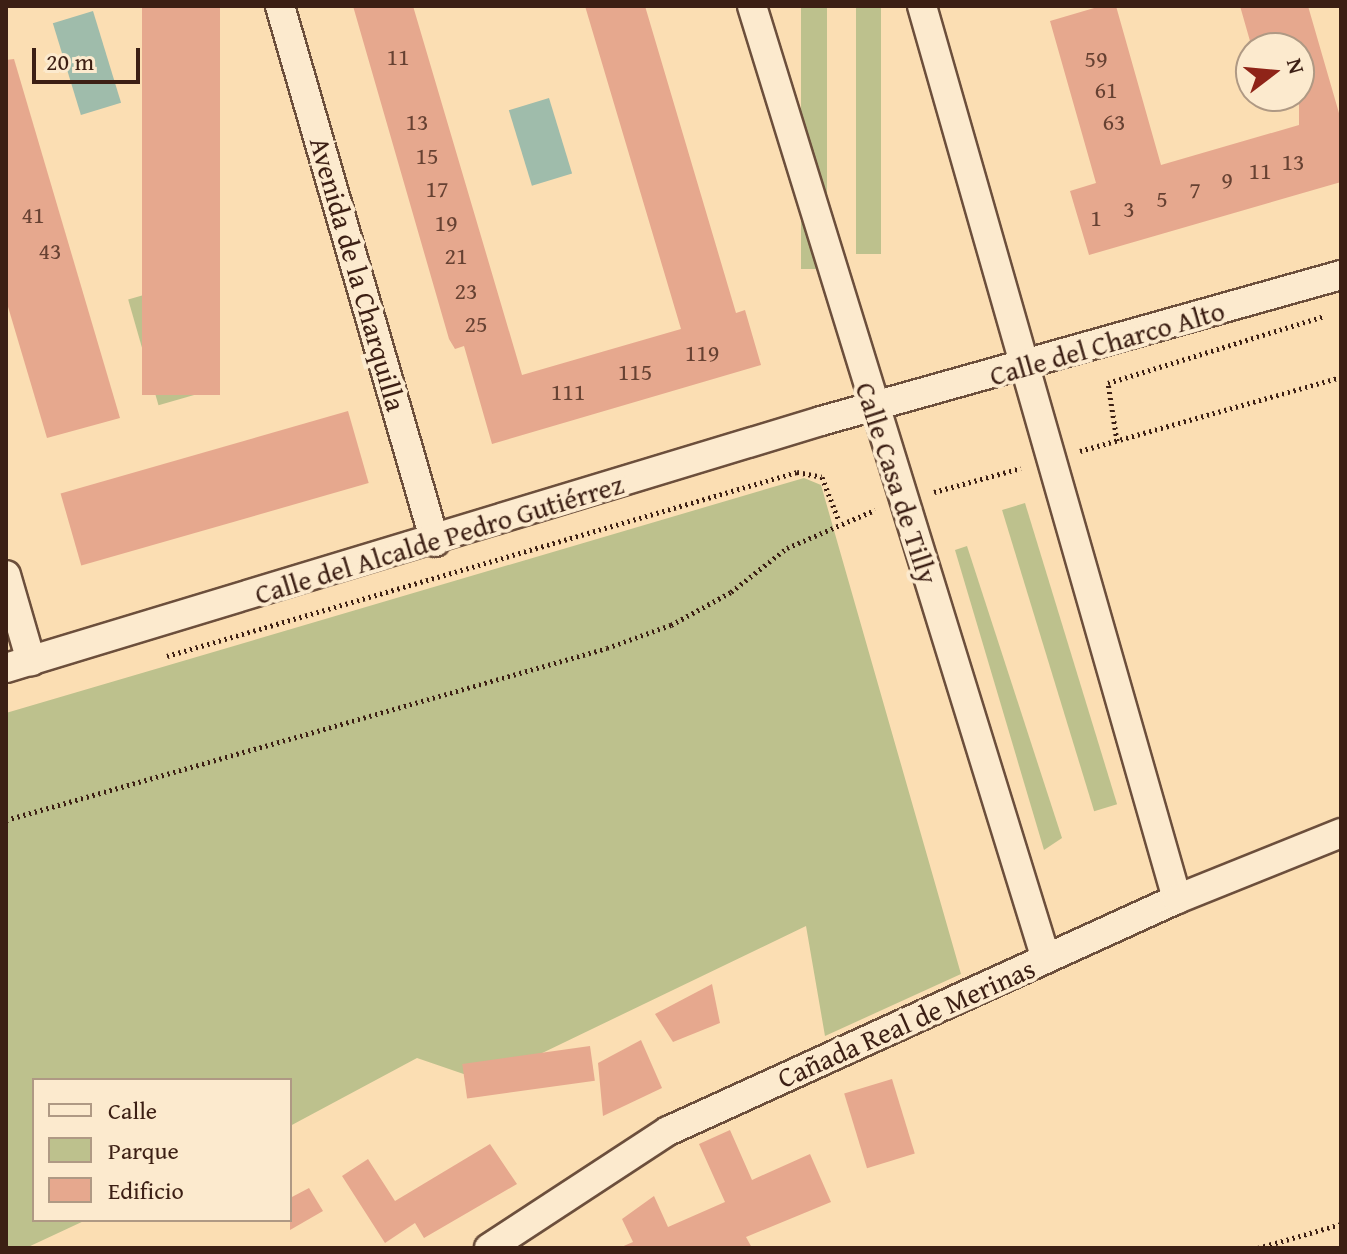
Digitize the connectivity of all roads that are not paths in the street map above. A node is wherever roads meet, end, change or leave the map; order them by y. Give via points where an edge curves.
1 (280, 6) edge
2 (752, 6) edge
3 (922, 6) edge
4 (1341, 275) edge
5 (1027, 367) junction
6 (872, 410) junction
7 (435, 542) junction
8 (6, 575) edge
9 (18, 664) edge
10 (1341, 833) edge
11 (1177, 899) junction
12 (1046, 959) junction
13 (489, 1248) edge

1 - 7 street, Avenida de la Charquilla
2 - 6 street, Calle Casa de Tilly
3 - 5 street
4 - 5 street, Calle del Charco Alto
5 - 6 street, Calle del Charco Alto
5 - 11 street
6 - 7 street, Calle del Alcalde Pedro Gutiérrez
6 - 12 street, Calle Casa de Tilly
7 - 9 street, Calle del Alcalde Pedro Gutiérrez
8 - 9 street
10 - 11 street, Cañada Real de Merinas
11 - 12 street, Cañada Real de Merinas
12 - 13 street, Cañada Real de Merinas via 668,1131

